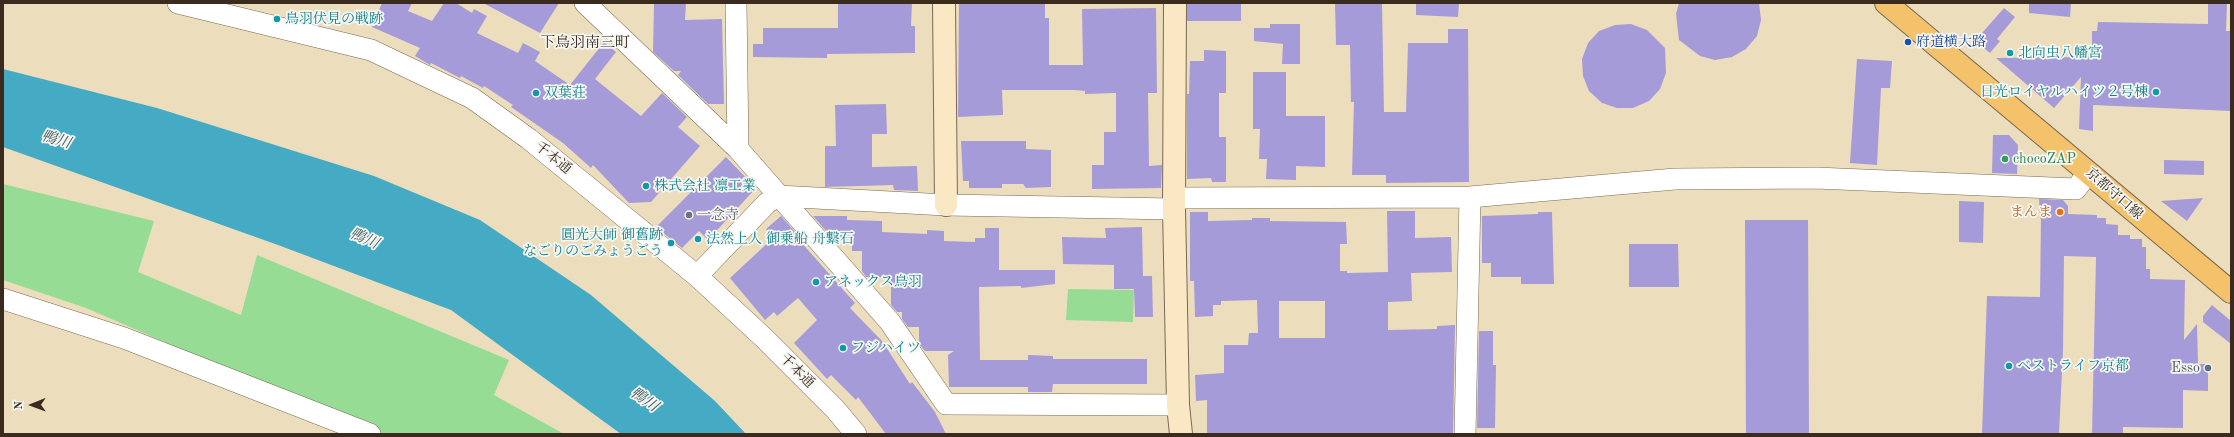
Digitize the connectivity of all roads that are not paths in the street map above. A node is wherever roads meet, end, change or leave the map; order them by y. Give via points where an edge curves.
1 (179, 3) edge
2 (585, 3) edge
3 (736, 3) edge
4 (944, 3) edge
5 (1175, 3) edge
6 (1886, 3) edge
7 (738, 149) junction
8 (2088, 173) junction
9 (778, 196) junction
10 (1470, 198) junction
11 (1174, 203) junction
12 (946, 205) junction
13 (697, 276) junction
14 (2231, 292) edge
15 (3, 298) edge
16 (1178, 405) junction
17 (370, 434) edge
18 (856, 434) edge
19 (1181, 434) edge
20 (1465, 434) edge

1 - 13 street, 千本通 via 371,50 472,98 529,138
2 - 7 street
3 - 7 street
4 - 12 street
5 - 11 street
6 - 8 main road, 京都守口線
7 - 9 street
8 - 10 street via 2076,189 1816,178 1675,179
8 - 14 main road, 京都守口線
9 - 12 street
9 - 13 street via 767,203
9 - 16 street via 890,322 946,404
10 - 11 street
10 - 20 street
11 - 12 street
11 - 16 street
13 - 18 street, 千本通 via 764,338 835,409
15 - 17 street via 124,338
16 - 19 street

